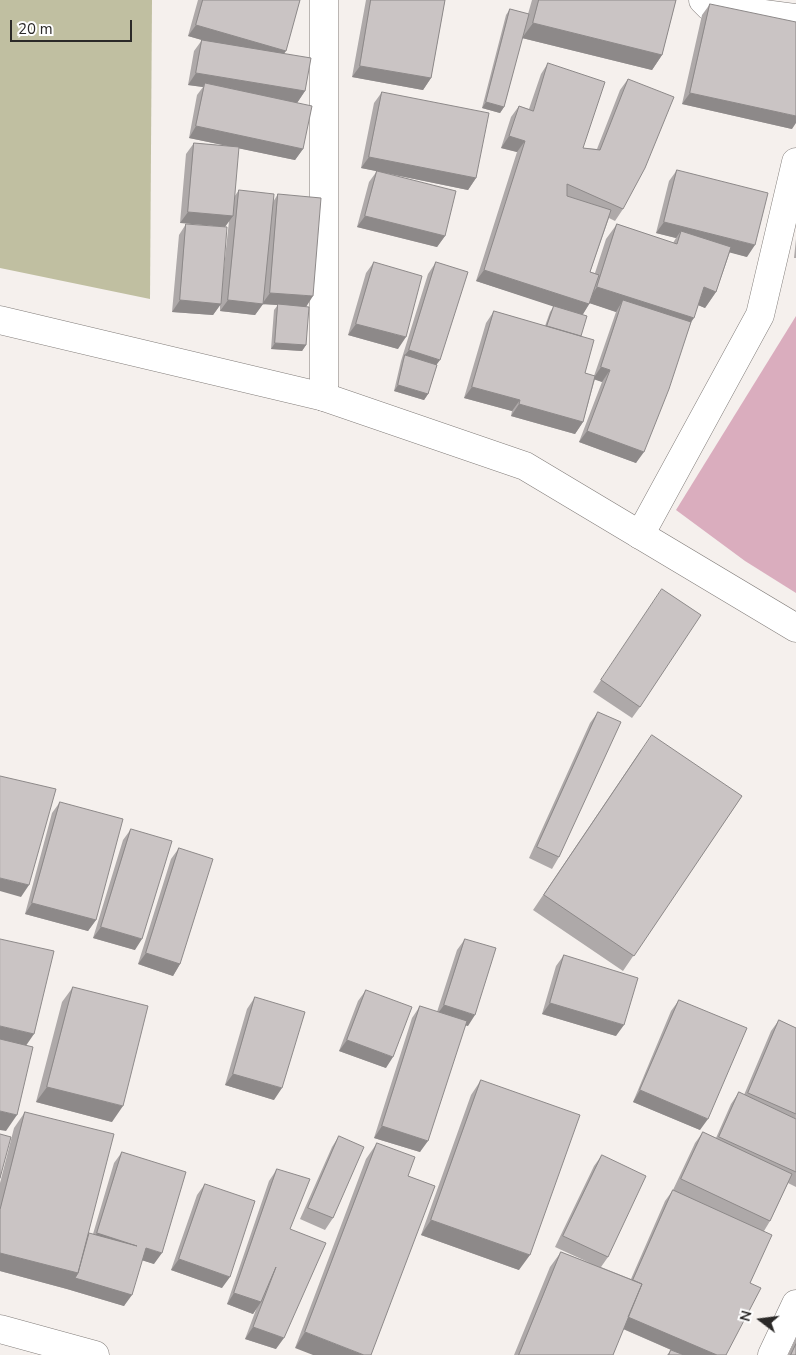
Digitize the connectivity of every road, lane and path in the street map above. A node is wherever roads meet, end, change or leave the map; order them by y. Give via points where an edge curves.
1 (324, 0) edge
2 (703, 0) edge
3 (796, 18) edge
4 (796, 162) edge
5 (0, 320) edge
6 (324, 397) junction
7 (640, 535) junction
8 (796, 628) edge
9 (796, 1304) edge
10 (0, 1330) edge
11 (95, 1355) edge
12 (772, 1355) edge

1 - 6 street
2 - 3 street via 710,7
4 - 7 street via 760,315
5 - 6 street
6 - 7 street via 525,466
7 - 8 street
9 - 12 street
10 - 11 street

